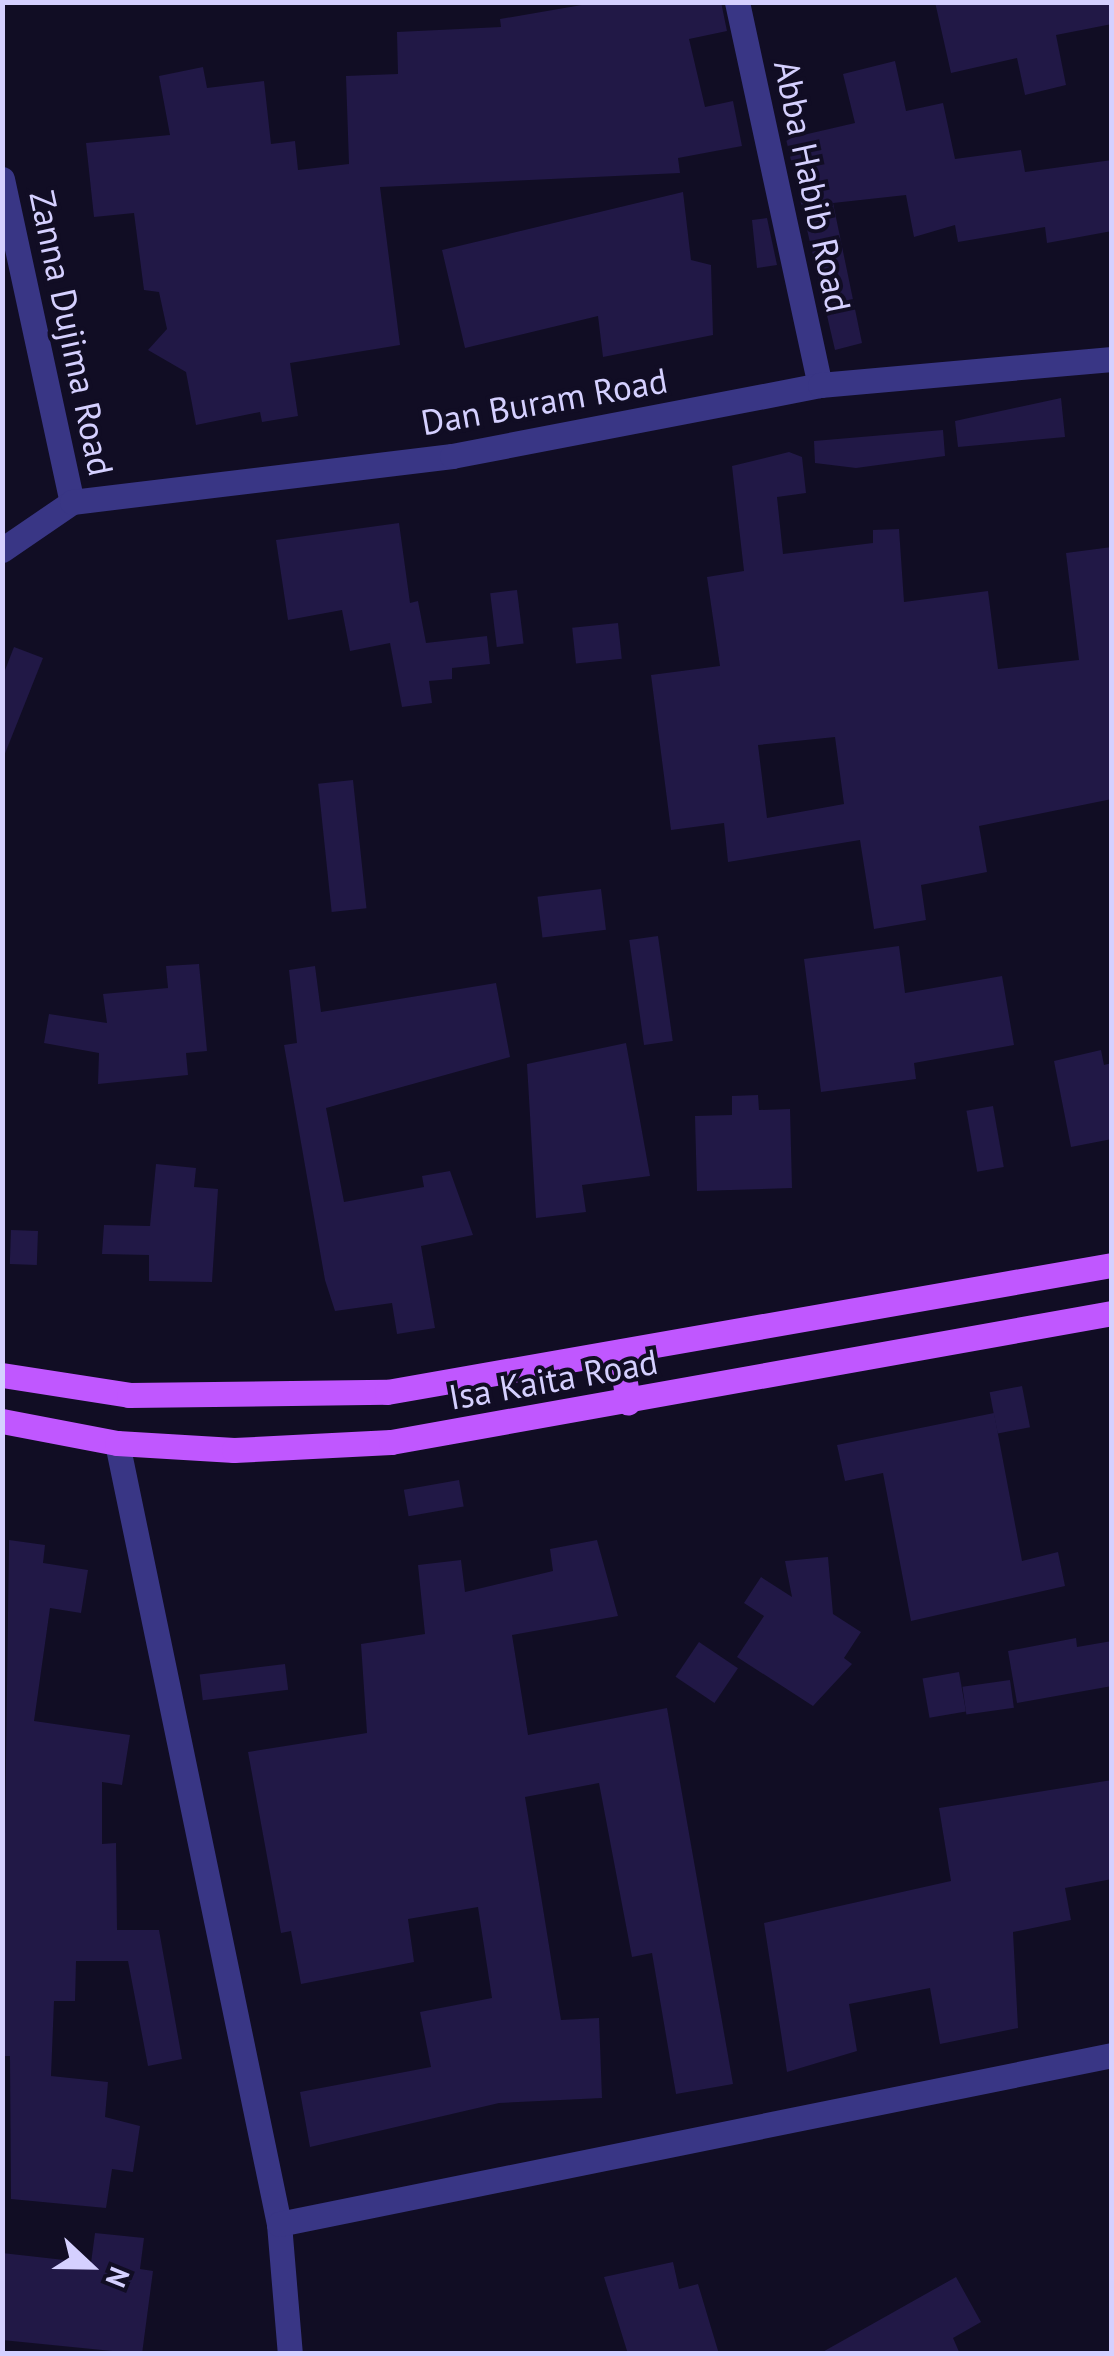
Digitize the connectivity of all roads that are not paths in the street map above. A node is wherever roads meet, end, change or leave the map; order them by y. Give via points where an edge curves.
1 (737, 2) edge
2 (2, 179) edge
3 (1112, 359) edge
4 (820, 385) junction
5 (72, 502) junction
6 (2, 550) edge
7 (1112, 1265) edge
8 (1112, 1313) edge
9 (620, 1354) junction
10 (2, 1375) edge
11 (628, 1403) junction
12 (2, 1422) edge
13 (117, 1443) junction
14 (1112, 2054) edge
15 (280, 2224) junction
16 (290, 2354) edge

1 - 4 street, Abba Habib Road
2 - 5 street, Zanna Dujima Road
3 - 4 street, Dan Buram Road
4 - 5 street, Dan Buram Road via 452,456
5 - 6 street, Dan Buram Road
7 - 9 main road, Isa Kaita Road
8 - 11 main road, Isa Kaita Road
9 - 10 main road, Isa Kaita Road via 388,1392 245,1399 129,1395
9 - 11 main road
11 - 13 main road, Isa Kaita Road via 390,1442 234,1450
12 - 13 main road, Isa Kaita Road
13 - 15 street
14 - 15 street
15 - 16 street

